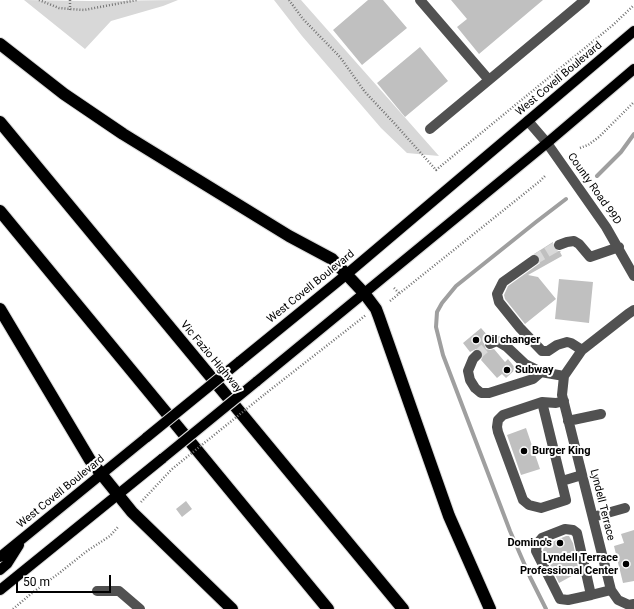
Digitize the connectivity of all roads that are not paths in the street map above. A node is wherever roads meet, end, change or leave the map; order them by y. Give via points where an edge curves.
1 (420, 0) edge
2 (585, 0) edge
3 (634, 31) edge
4 (0, 44) edge
5 (634, 69) edge
6 (489, 80) junction
7 (528, 121) junction
8 (0, 122) edge
9 (430, 129) dead end
10 (547, 143) junction
11 (0, 211) edge
12 (560, 245) tunnel mouth
13 (619, 248) junction
14 (534, 260) tunnel mouth
15 (347, 274) junction
16 (634, 276) edge
17 (364, 293) junction
18 (0, 309) edge
19 (634, 310) edge
20 (490, 344) dead end
21 (582, 350) junction
22 (477, 355) tunnel mouth
23 (541, 372) junction
24 (564, 376) junction
25 (564, 401) junction
26 (542, 402) junction
27 (601, 414) dead end
28 (568, 421) junction
29 (102, 475) junction
30 (582, 476) junction
31 (562, 481) junction
32 (118, 495) junction
33 (625, 508) dead end
34 (593, 517) junction
35 (23, 538) junction
36 (0, 557) edge
37 (0, 570) edge
38 (0, 590) edge
39 (611, 590) junction
40 (97, 591) dead end
41 (591, 595) junction
42 (634, 604) edge
43 (140, 609) edge
44 (232, 609) edge
45 (328, 609) edge
46 (403, 609) edge
47 (490, 609) edge

1 - 6 street
2 - 6 street
3 - 7 main road, West Covell Boulevard
4 - 15 highway via 64,94 123,134 332,259
5 - 10 main road
6 - 9 street
7 - 10 street, County Road 99D
7 - 15 main road, West Covell Boulevard
8 - 46 highway, Vic Fazio Highway
10 - 13 street, County Road 99D
10 - 17 main road
11 - 45 highway
12 - 13 street via 574,241 590,257
13 - 16 street, County Road 99D
14 - 21 street via 503,282 497,294 498,302 542,351 548,351 567,342
15 - 17 highway
15 - 29 main road, West Covell Boulevard, bridge
17 - 32 main road, bridge
17 - 47 highway via 376,309 449,516
18 - 29 highway via 88,457
19 - 21 street, Lyndell Terrace
20 - 23 street via 497,341 525,364
21 - 24 street, Lyndell Terrace
22 - 23 street via 468,371 470,380 481,392 489,393 533,379
23 - 24 street
24 - 25 street, Lyndell Terrace
25 - 26 street
25 - 28 street, Lyndell Terrace
26 - 31 street
26 - 31 street via 503,415 498,420 497,427 523,500 529,505 541,508 566,500
27 - 28 street
28 - 30 street, Lyndell Terrace
29 - 32 highway
29 - 35 main road, West Covell Boulevard
30 - 31 street
30 - 34 street, Lyndell Terrace
32 - 38 main road
32 - 44 highway via 132,512
33 - 34 street
34 - 39 street, Lyndell Terrace
35 - 36 main road, West Covell Boulevard
35 - 37 main road via 7,564
39 - 41 street
39 - 42 street via 618,600 629,605
40 - 43 street via 119,591
41 - 41 street via 576,533 565,529 542,538 537,544 536,551 560,599 568,600

